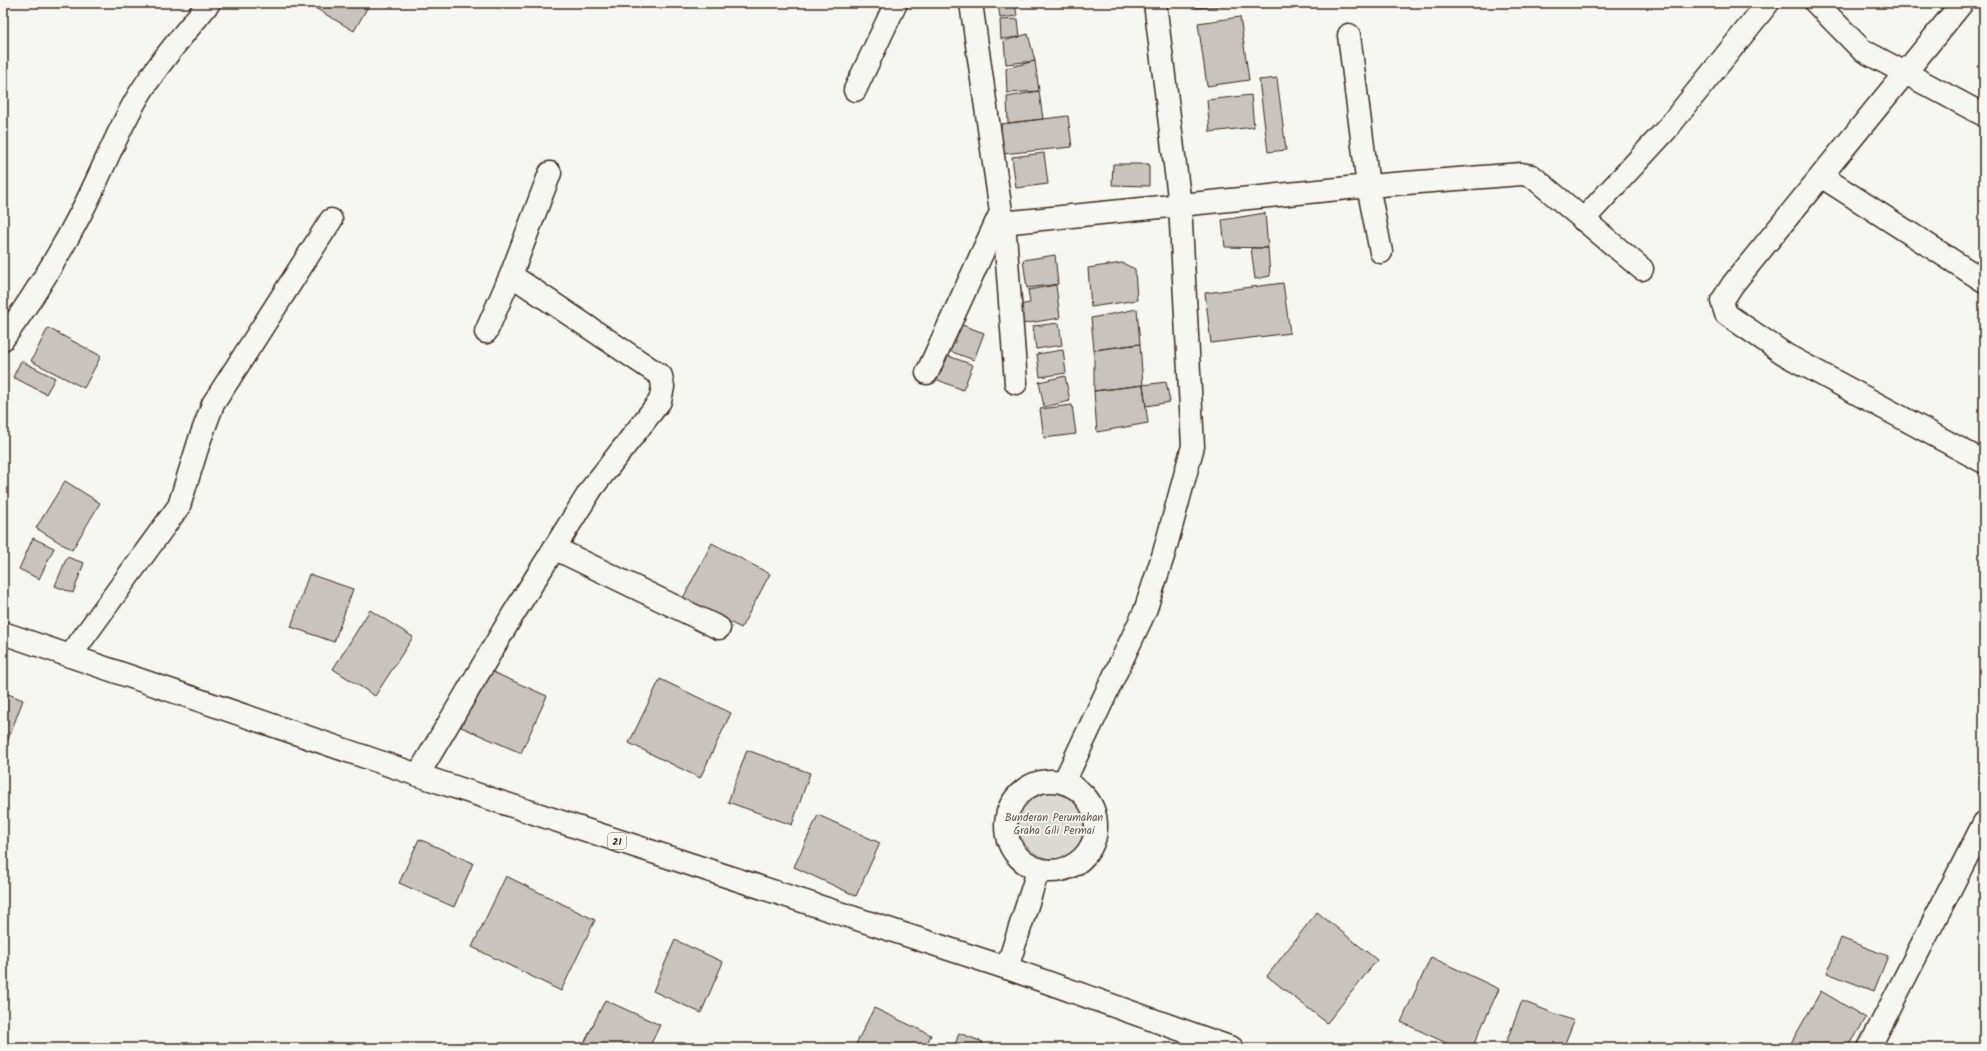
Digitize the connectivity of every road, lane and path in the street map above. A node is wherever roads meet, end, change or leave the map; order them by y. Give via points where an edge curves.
1 (209, 3) edge
2 (896, 3) edge
3 (971, 3) edge
4 (1155, 3) edge
5 (1768, 3) edge
6 (1816, 3) edge
7 (1962, 3) edge
8 (1349, 35) dead end
9 (1906, 72) junction
10 (855, 90) dead end
11 (1984, 115) edge
12 (550, 173) dead end
13 (1821, 176) junction
14 (1368, 186) junction
15 (1180, 205) junction
16 (1003, 216) junction
17 (331, 220) dead end
18 (1583, 220) junction
19 (1381, 252) dead end
20 (1642, 269) dead end
21 (511, 275) junction
22 (1984, 281) edge
23 (486, 332) dead end
24 (3, 339) edge
25 (927, 373) dead end
26 (1016, 383) dead end
27 (1982, 457) edge
28 (554, 548) junction
29 (718, 628) dead end
30 (3, 632) edge
31 (70, 656) junction
32 (418, 775) junction
33 (1064, 782) junction
34 (1984, 823) edge
35 (1038, 871) junction
36 (1008, 968) junction
37 (1232, 1048) edge
38 (1869, 1048) edge

1 - 24 main road via 163,59 139,95 58,258
2 - 10 main road
3 - 16 main road
4 - 15 main road
5 - 18 main road via 1666,130
6 - 9 main road via 1862,50
7 - 9 main road
8 - 14 main road
9 - 11 main road
9 - 13 main road
12 - 21 main road
13 - 22 main road
13 - 27 main road via 1733,284 1722,301 1726,314 1786,355
14 - 15 main road
14 - 18 main road via 1521,174 1532,176
14 - 19 main road
15 - 16 main road via 1012,222
15 - 33 main road via 1193,446 1164,553 1144,611
16 - 25 main road
16 - 26 main road
17 - 31 main road via 213,404 179,506
18 - 20 main road
21 - 23 main road
21 - 28 main road via 661,376 663,387 660,401 592,488
28 - 29 main road
28 - 32 main road
30 - 31 main road, 21
31 - 32 main road, 21
32 - 36 main road, 21
33 - 35 main road via 1044,781 1025,789 1011,804 1006,824 1009,844 1021,861
33 - 35 main road via 1082,792 1094,809 1097,829 1091,849 1078,864 1059,872
34 - 38 main road
35 - 36 main road
36 - 37 main road, 21

